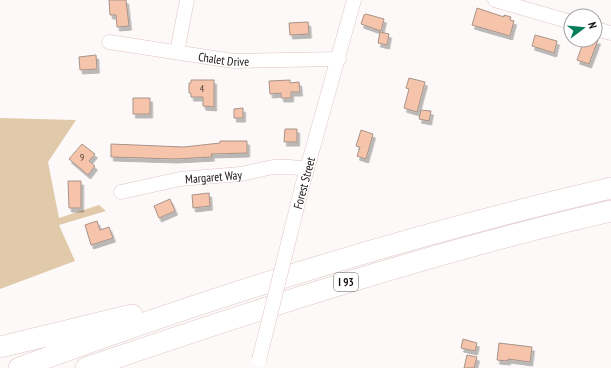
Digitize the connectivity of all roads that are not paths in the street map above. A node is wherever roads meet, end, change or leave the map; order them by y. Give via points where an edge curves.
1 (187, 0) edge
2 (354, 0) edge
3 (495, 0) edge
4 (563, 20) edge
5 (109, 42) dead end
6 (177, 52) junction
7 (339, 59) junction
8 (307, 169) junction
9 (611, 188) edge
10 (120, 192) dead end
11 (611, 211) edge
12 (217, 299) junction
13 (199, 329) junction
14 (0, 346) edge
15 (258, 364) edge
16 (19, 368) edge
17 (86, 368) edge
18 (114, 368) edge

1 - 6 street
2 - 7 street, Forest Street
3 - 4 street
5 - 6 street, Chalet Drive
6 - 7 street, Chalet Drive via 233,61
7 - 8 street, Forest Street
8 - 10 street, Margaret Way via 273,167 241,174 180,179
8 - 15 street, Forest Street, bridge
9 - 12 highway, I 93 via 459,226
11 - 13 highway, I 93 via 378,273
12 - 14 highway via 137,314
12 - 16 highway, I 93
13 - 17 highway, I 93
13 - 18 highway

